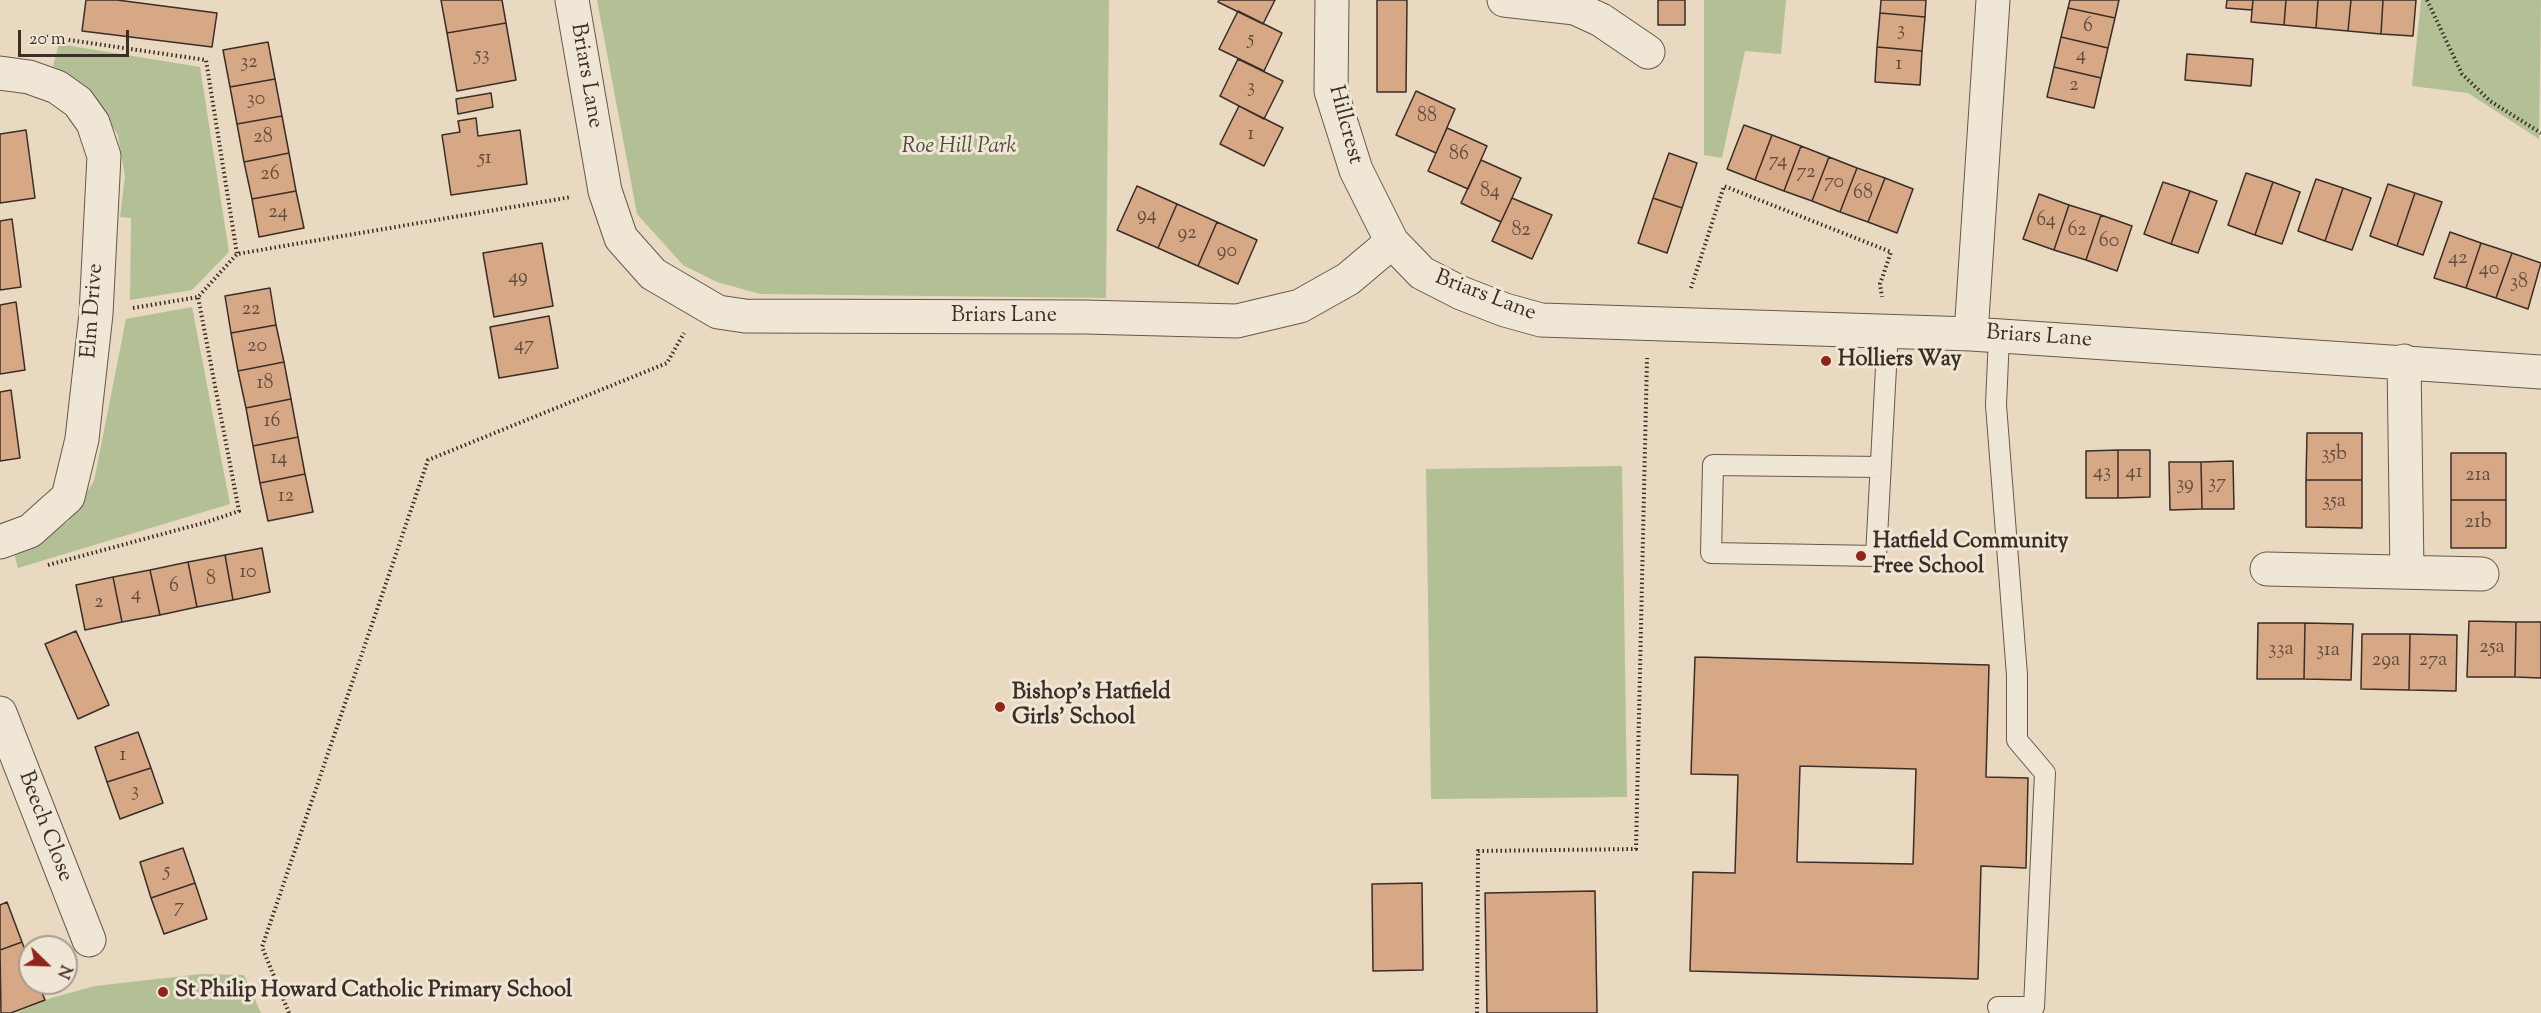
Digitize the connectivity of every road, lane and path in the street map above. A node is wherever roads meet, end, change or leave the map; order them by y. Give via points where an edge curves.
1 (572, 0) edge
2 (1332, 0) edge
3 (1504, 0) edge
4 (1994, 0) edge
5 (2427, 0) edge
6 (42, 36) dead end
7 (1648, 52) dead end
8 (14, 75) edge
9 (2541, 134) edge
10 (605, 191) junction
11 (1392, 242) junction
12 (237, 254) junction
13 (198, 297) junction
14 (701, 304) junction
15 (96, 314) junction
16 (1679, 326) junction
17 (1888, 330) junction
18 (1985, 335) junction
19 (2404, 362) junction
20 (1647, 363) dead end
21 (2541, 372) edge
22 (1880, 467) junction
23 (0, 542) edge
24 (38, 567) dead end
25 (2267, 569) dead end
26 (2407, 571) junction
27 (2482, 574) dead end
28 (0, 713) edge
29 (89, 940) dead end
30 (1998, 1007) dead end
31 (289, 1013) edge
32 (1477, 1013) edge

1 - 10 street, Briars Lane
2 - 11 street, Hillcrest via 1331,91 1356,170
3 - 7 street via 1575,8 1601,20
4 - 18 street
5 - 9 path via 2462,74 2490,101
6 - 12 path via 206,60
8 - 15 street, Elm Drive via 57,87 78,102 93,123 104,156
10 - 12 path
10 - 14 street, Briars Lane via 621,238 653,274
11 - 14 street, Briars Lane via 1348,279 1300,306 1237,321 745,316 718,312
11 - 16 street, Briars Lane via 1422,273 1505,310 1541,320
12 - 13 path
13 - 15 path
13 - 24 path via 239,511
14 - 31 path via 667,363 428,460 262,947
15 - 23 street, Elm Drive via 82,439 68,496 30,531
16 - 17 street, Briars Lane
16 - 17 path via 1724,186 1891,252 1880,284
17 - 18 street, Briars Lane
17 - 22 lane
18 - 19 street, Briars Lane
18 - 30 lane via 1996,405 2017,675 2017,740 2045,773 2034,1007
19 - 21 street, Briars Lane
19 - 26 street
20 - 32 path via 1636,849 1478,851
22 - 22 lane via 1876,556 1711,553 1713,465
25 - 26 street
26 - 27 street
28 - 29 street, Beech Close

